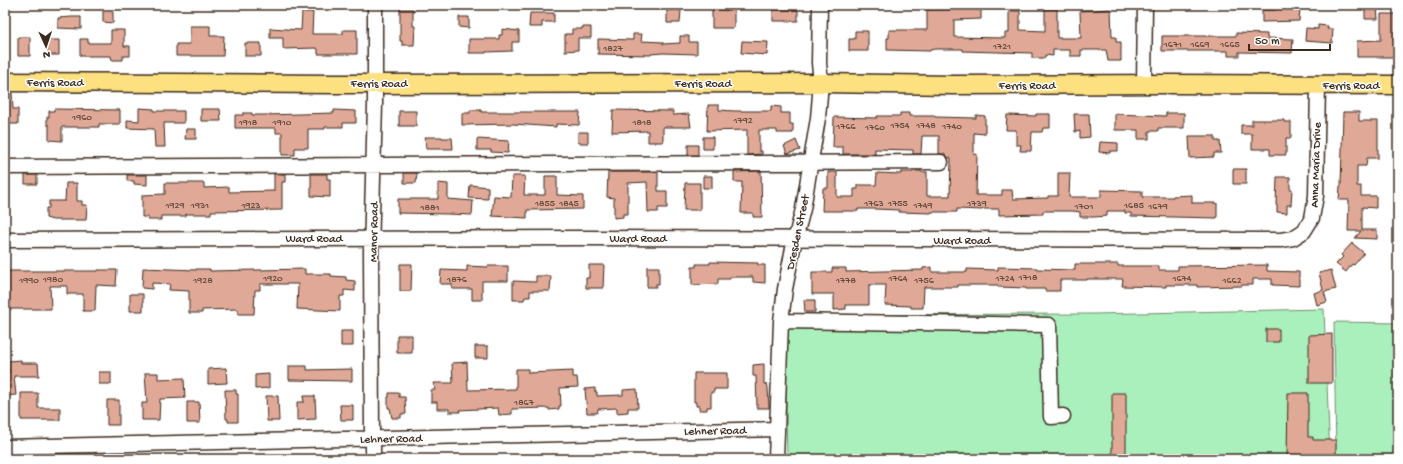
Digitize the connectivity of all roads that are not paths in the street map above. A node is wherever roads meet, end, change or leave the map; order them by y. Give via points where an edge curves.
1 (375, 5) edge
2 (820, 5) edge
3 (1145, 5) edge
4 (6, 82) edge
5 (375, 83) junction
6 (820, 83) junction
7 (1144, 85) junction
8 (1398, 85) edge
9 (1318, 86) junction
10 (941, 162) dead end
11 (374, 164) junction
12 (810, 164) junction
13 (5, 167) edge
14 (372, 238) junction
15 (795, 239) junction
16 (5, 240) edge
17 (1271, 240) joint
18 (781, 321) junction
19 (1063, 416) dead end
20 (776, 428) junction
21 (372, 438) junction
22 (5, 447) edge
23 (374, 459) edge
24 (776, 459) edge

1 - 5 street, Manor Road
2 - 6 street, Dresden Street
3 - 7 street
4 - 5 main road, Ferris Road
5 - 6 main road, Ferris Road
5 - 11 street, Manor Road
6 - 7 main road, Ferris Road via 953,86
6 - 12 street, Dresden Street via 818,118
7 - 9 main road, Ferris Road
8 - 9 main road, Ferris Road
9 - 17 street, Anna Maria Drive via 1316,196 1312,218 1304,231 1294,238
10 - 12 street
11 - 12 street
11 - 13 street
11 - 14 street, Manor Road
12 - 15 street, Dresden Street
14 - 15 street, Ward Road
14 - 16 street, Ward Road
14 - 21 street, Manor Road
15 - 17 street, Ward Road
15 - 18 street, Dresden Street
18 - 19 street via 1049,325 1051,417
18 - 20 street, Dresden Street
20 - 21 street, Lehner Road
20 - 24 street, Dresden Street
21 - 22 street, Lehner Road
21 - 23 street, Manor Road

